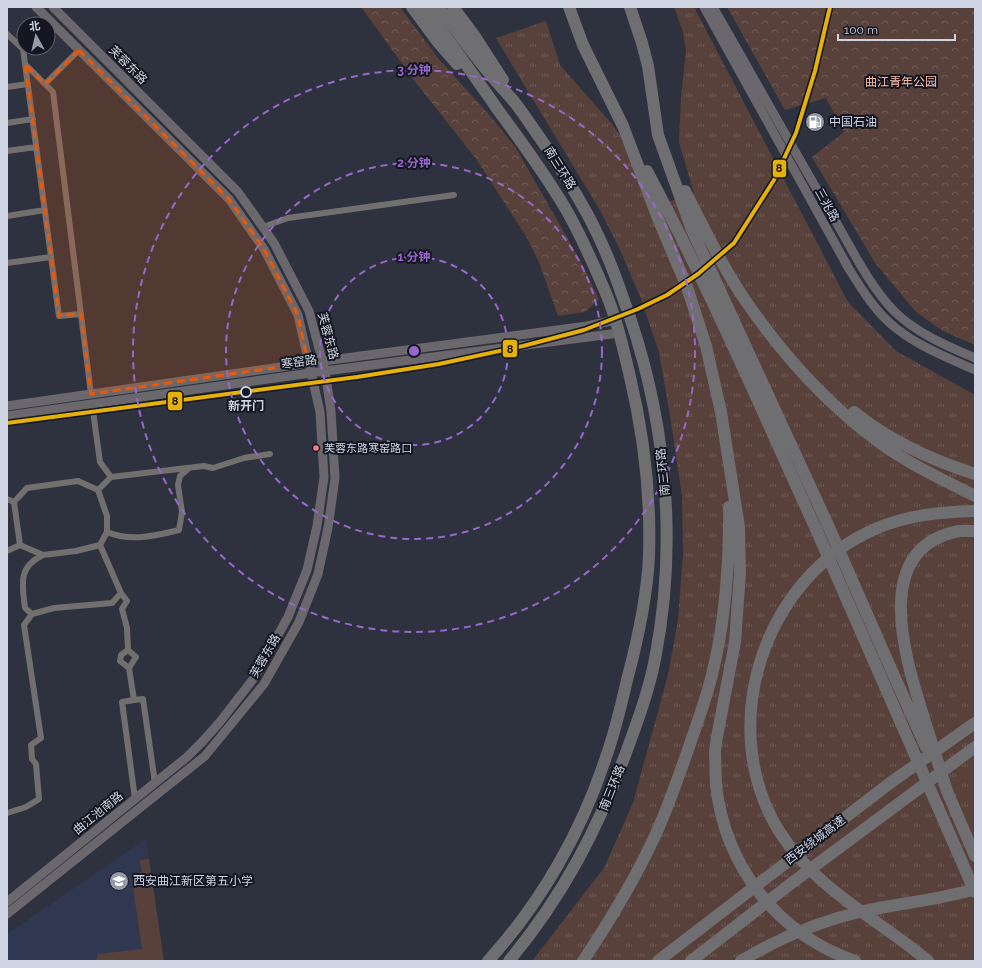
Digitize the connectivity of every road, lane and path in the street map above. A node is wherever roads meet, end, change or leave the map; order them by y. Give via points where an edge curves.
1 (36, 7) edge
2 (53, 7) edge
3 (412, 7) edge
4 (424, 7) edge
5 (438, 7) edge
6 (453, 7) edge
7 (569, 7) edge
8 (630, 7) edge
9 (704, 7) edge
10 (713, 7) edge
11 (446, 27) junction
12 (7, 34) edge
13 (80, 50) junction
14 (25, 64) junction
15 (28, 84) junction
16 (45, 84) junction
17 (7, 87) edge
18 (512, 99) junction
19 (496, 106) junction
20 (32, 119) junction
21 (7, 123) edge
22 (623, 126) junction
23 (36, 147) junction
24 (662, 148) junction
25 (7, 151) edge
26 (454, 195) dead end
27 (45, 210) junction
28 (7, 216) edge
29 (263, 227) junction
30 (51, 257) junction
31 (7, 263) edge
32 (81, 314) junction
33 (615, 320) junction
34 (619, 332) junction
35 (781, 347) junction
36 (975, 358) edge
37 (322, 361) junction
38 (308, 363) junction
39 (975, 370) edge
40 (325, 371) junction
41 (311, 373) junction
42 (91, 394) junction
43 (92, 404) junction
44 (7, 406) edge
45 (7, 416) edge
46 (270, 454) dead end
47 (727, 459) junction
48 (189, 468) junction
49 (975, 474) edge
50 (111, 478) junction
51 (98, 490) junction
52 (975, 496) edge
53 (7, 499) edge
54 (14, 502) junction
55 (975, 511) edge
56 (975, 531) edge
57 (107, 532) junction
58 (20, 545) junction
59 (100, 545) junction
60 (7, 552) edge
61 (43, 554) junction
62 (121, 593) junction
63 (112, 603) junction
64 (122, 608) junction
65 (32, 614) junction
66 (128, 650) junction
67 (129, 668) junction
68 (134, 700) junction
69 (975, 714) edge
70 (975, 723) edge
71 (203, 741) joint
72 (975, 747) edge
73 (205, 756) joint
74 (907, 770) junction
75 (154, 783) junction
76 (947, 791) junction
77 (135, 799) junction
78 (7, 814) edge
79 (975, 856) edge
80 (975, 890) edge
81 (7, 902) edge
82 (7, 914) edge
83 (488, 961) edge
84 (509, 961) edge
85 (582, 961) edge
86 (658, 961) edge
87 (691, 961) edge
88 (740, 961) edge
89 (855, 961) edge
90 (928, 961) edge

1 - 13 main road, 芙蓉东路
2 - 29 main road, 芙蓉东路 via 238,192
3 - 19 highway via 437,42
4 - 11 highway, 南三环路
5 - 11 highway, 南三环路
6 - 18 highway via 474,35
7 - 22 highway via 583,45
8 - 24 highway via 648,66 655,119
9 - 39 main road, 三兆路 via 861,289 896,329 917,343
10 - 36 main road, 三兆路 via 878,293 896,312 919,330 950,348
11 - 18 highway, 南三环路
11 - 19 highway, 南三环路
12 - 14 street via 23,48
13 - 16 street
13 - 38 main road, 芙蓉东路 via 229,199 264,249 281,279 298,315
14 - 15 street
14 - 16 street
15 - 17 street
15 - 20 street
16 - 32 street via 53,92
18 - 84 highway, 南三环路 via 563,171 589,218 611,263 632,322 651,391 662,458 666,540 657,648 631,740 600,817 575,866 542,919
19 - 33 highway, 南三环路 via 564,206 603,286
20 - 21 street
20 - 23 street
22 - 47 highway via 700,325 721,412
22 - 80 highway, bridge via 670,213 816,529
23 - 25 street
23 - 27 street
24 - 35 highway via 722,263 744,299
24 - 76 highway, bridge via 692,230
26 - 29 street via 288,218
27 - 28 street
27 - 30 street
29 - 37 main road, 芙蓉东路 via 309,311
30 - 31 street
30 - 32 street via 59,316
32 - 42 street
33 - 34 highway, 南三环路
33 - 37 main road, 寒窑路
34 - 40 main road, 寒窑路
34 - 83 highway, 南三环路 via 636,402 648,495 649,556 638,640 607,756 575,832 533,904
35 - 49 highway via 829,392 873,426 926,456
35 - 52 highway via 822,394 864,430 902,457
37 - 38 main road, 寒窑路
37 - 40 main road, 芙蓉东路
38 - 41 main road, 芙蓉东路
38 - 42 main road, 寒窑路
40 - 41 main road, 寒窑路
40 - 73 main road, 芙蓉东路 via 331,411 335,478 318,574 299,622 264,684
41 - 43 main road, 寒窑路
41 - 71 main road, 芙蓉东路 via 320,412 324,477 307,570 288,616 254,678
42 - 44 main road, 寒窑路
43 - 45 main road, 寒窑路
43 - 50 street via 100,462
46 - 48 street via 244,458 213,468
47 - 85 highway via 728,571 713,674 705,702 655,837 622,899
47 - 89 highway, bridge via 739,527 740,572 735,642 715,751 720,811 739,864 754,888 803,935
48 - 50 street
48 - 57 street via 180,476 178,485 182,512 179,530 152,537 118,537
50 - 51 street
51 - 54 street via 78,481 27,488
51 - 57 street via 107,516
53 - 54 street
54 - 58 street
55 - 90 highway, bridge via 932,513 889,523 846,545 823,563 795,592 774,625 760,660 751,706 750,733 756,772 773,821 787,842 824,884
56 - 76 highway, bridge via 944,534 924,546 905,575 901,605 906,656
57 - 59 street
58 - 60 street
58 - 61 street
59 - 61 street via 76,551
59 - 62 street
61 - 65 street via 33,560 22,579 25,608
62 - 63 street
62 - 64 street via 127,601
63 - 64 street
63 - 65 street via 54,608
64 - 66 street via 127,628
65 - 78 street via 24,625 41,738 31,745 32,760 36,764 39,799
66 - 67 street via 136,657
66 - 67 street via 121,655 120,661
67 - 68 street
68 - 75 street via 143,699
68 - 77 street via 122,702
69 - 74 highway
70 - 74 highway, 西安绕城高速
71 - 75 main road, 曲江池南路
72 - 87 highway, 西安绕城高速
73 - 82 main road, 曲江池南路
74 - 86 highway, 西安绕城高速
75 - 77 main road, 曲江池南路
76 - 79 highway
77 - 81 main road, 曲江池南路
80 - 88 highway via 865,911 816,925 769,945

